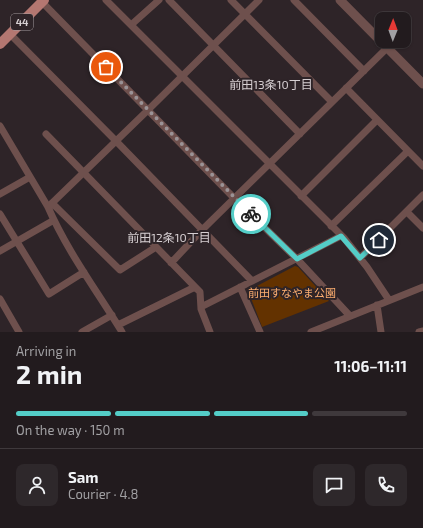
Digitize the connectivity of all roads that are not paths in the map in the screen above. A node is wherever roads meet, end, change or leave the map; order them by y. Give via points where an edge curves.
1 (106, 0) edge
2 (159, 0) edge
3 (168, 0) edge
4 (231, 0) edge
5 (259, 0) edge
6 (294, 0) edge
7 (340, 0) edge
8 (43, 1) edge
9 (245, 14) junction
10 (131, 25) junction
11 (10, 34) junction
12 (375, 36) edge
13 (0, 44) edge
14 (214, 45) junction
15 (387, 48) joint
16 (364, 71) junction
17 (182, 77) junction
18 (423, 84) edge
19 (346, 88) junction
20 (332, 102) junction
21 (148, 110) junction
22 (377, 120) junction
23 (0, 126) edge
24 (46, 134) dead end
25 (300, 134) junction
26 (116, 141) junction
27 (408, 151) junction
28 (270, 164) junction
29 (423, 166) edge
30 (84, 172) junction
31 (30, 176) junction
32 (0, 194) edge
33 (423, 195) edge
34 (301, 196) junction
35 (234, 198) junction
36 (50, 205) junction
37 (407, 212) junction
38 (0, 214) edge
39 (54, 220) junction
40 (331, 226) junction
41 (423, 228) edge
42 (202, 230) junction
43 (341, 236) junction
44 (17, 242) junction
45 (156, 247) junction
46 (0, 251) edge
47 (360, 258) junction
48 (297, 259) junction
49 (171, 263) junction
50 (84, 272) junction
51 (252, 281) junction
52 (423, 286) edge
53 (195, 287) junction
54 (240, 287) junction
55 (0, 299) edge
56 (389, 300) junction
57 (376, 305) junction
58 (201, 307) junction
59 (112, 315) junction
60 (350, 316) junction
61 (120, 329) edge
62 (19, 332) edge
63 (82, 332) edge
64 (210, 332) edge
65 (260, 332) edge
66 (311, 332) edge
67 (381, 332) edge

1 - 10 street
2 - 10 street
3 - 14 street
4 - 9 street
5 - 9 street
6 - 16 street
7 - 12 street
8 - 11 main road, 44
8 - 21 street
9 - 14 street
9 - 20 street
10 - 17 street
11 - 13 main road, 44
11 - 26 street
14 - 17 street
14 - 25 street
15 - 16 street
15 - 18 street
16 - 19 street
17 - 21 street
17 - 28 street
19 - 20 street
19 - 22 street
20 - 25 street
21 - 26 street
21 - 35 street
22 - 27 street
22 - 34 street
23 - 31 street
24 - 30 street
25 - 28 street
26 - 30 street
26 - 42 street
27 - 29 street
27 - 40 street
28 - 34 street
28 - 35 street
30 - 36 street
30 - 45 street
31 - 32 street
31 - 36 street
33 - 37 street
34 - 40 street
35 - 42 street
35 - 48 street
36 - 39 street
36 - 45 street via 120,270
37 - 41 street
37 - 47 street
38 - 44 street
39 - 44 street
39 - 50 street
40 - 43 street
42 - 49 street
42 - 51 street
43 - 47 street
43 - 48 street
44 - 46 street
44 - 50 street via 49,294
45 - 49 street
47 - 56 street
48 - 51 street
48 - 60 street
49 - 53 street
50 - 59 street
51 - 54 street
52 - 56 street
53 - 58 street via 200,292
53 - 61 street
54 - 58 street
54 - 65 street
55 - 62 street
56 - 57 street
57 - 60 street
57 - 67 street
58 - 64 street
59 - 61 street
59 - 63 street
60 - 66 street

